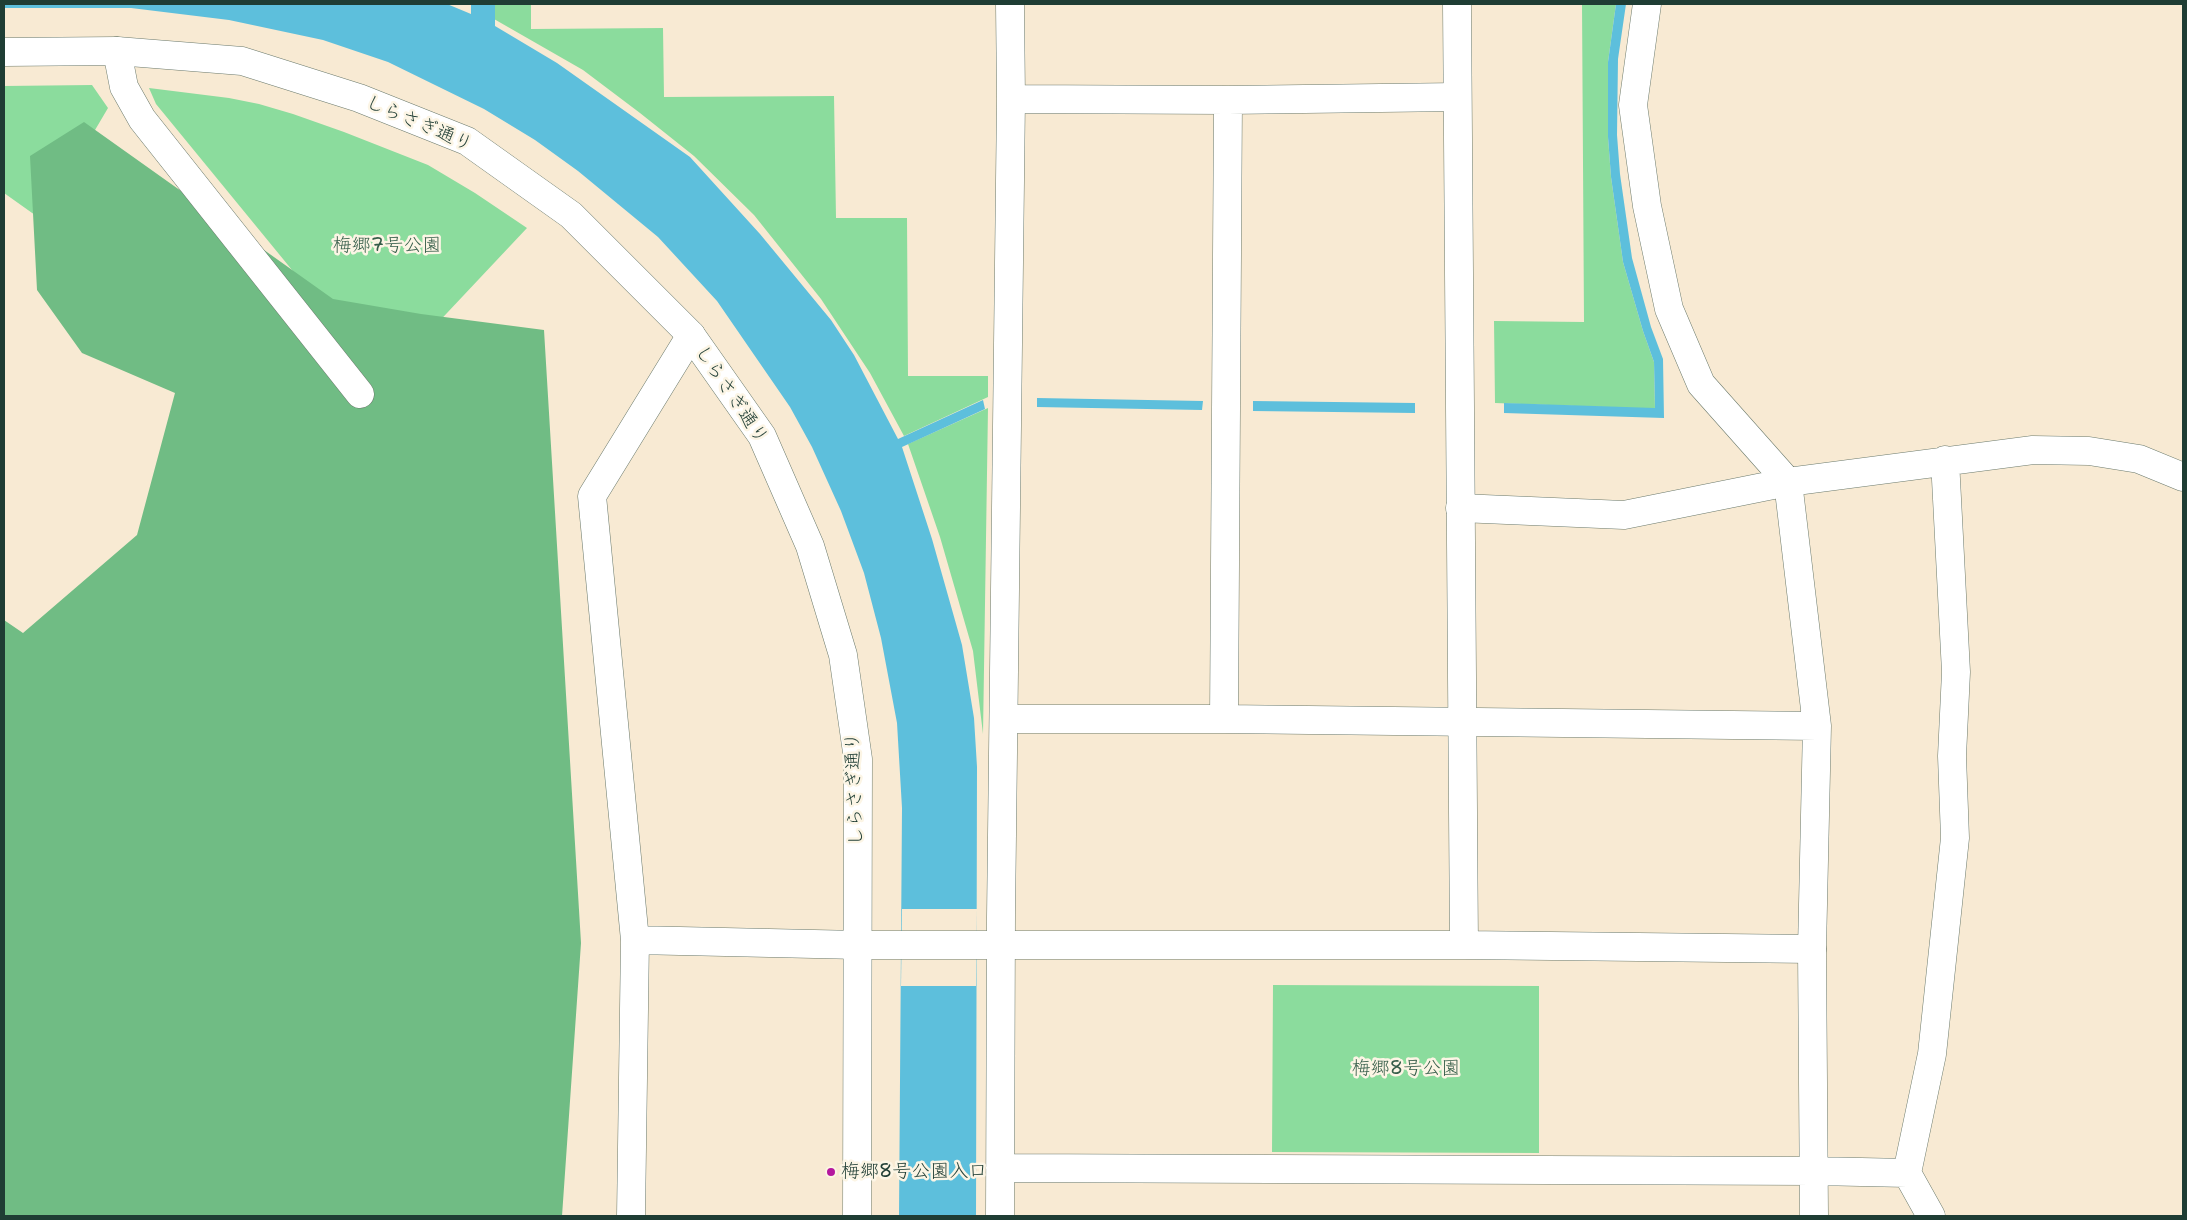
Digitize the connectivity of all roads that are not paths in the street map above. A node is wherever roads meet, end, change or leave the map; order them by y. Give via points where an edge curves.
1 (1010, 4) edge
2 (1457, 4) edge
3 (1647, 4) edge
4 (117, 51) junction
5 (4, 52) edge
6 (1457, 97) junction
7 (1011, 99) junction
8 (1228, 100) junction
9 (692, 335) junction
10 (360, 394) dead end
11 (1945, 460) junction
12 (2183, 477) edge
13 (1788, 482) junction
14 (1460, 508) junction
15 (1004, 719) junction
16 (1224, 719) junction
17 (1461, 721) junction
18 (1817, 726) junction
19 (635, 940) junction
20 (859, 945) junction
21 (1464, 945) junction
22 (989, 946) junction
23 (1812, 949) junction
24 (1000, 1168) junction
25 (1815, 1171) junction
26 (1907, 1173) junction
27 (631, 1216) edge
28 (857, 1216) edge
29 (1000, 1216) edge
30 (1814, 1216) edge
31 (1931, 1216) edge

1 - 7 street
2 - 6 street
3 - 13 street via 1633,105 1647,206 1670,310 1701,384
4 - 5 street, しらさぎ通り
4 - 9 street, しらさぎ通り via 242,61 359,98 467,141 571,215
4 - 10 street via 124,87 142,119
6 - 8 street
6 - 14 street
7 - 8 street
7 - 15 street
8 - 16 street
9 - 19 street via 592,496
9 - 20 street, しらさぎ通り via 762,436 810,546 843,654 858,759
11 - 12 street via 2033,450 2088,451 2139,459
11 - 13 street
11 - 26 street via 1956,672 1952,756 1955,838 1932,1054
13 - 14 street via 1624,515
13 - 18 street
14 - 17 street
15 - 16 street
15 - 22 street
16 - 17 street
17 - 18 street
17 - 21 street
18 - 23 street
19 - 20 street
19 - 27 street
20 - 22 street
20 - 28 street, しらさぎ通り
21 - 22 street
21 - 23 street
22 - 24 street
23 - 25 street
24 - 25 street
24 - 29 street
25 - 26 street
25 - 30 street
26 - 31 street

